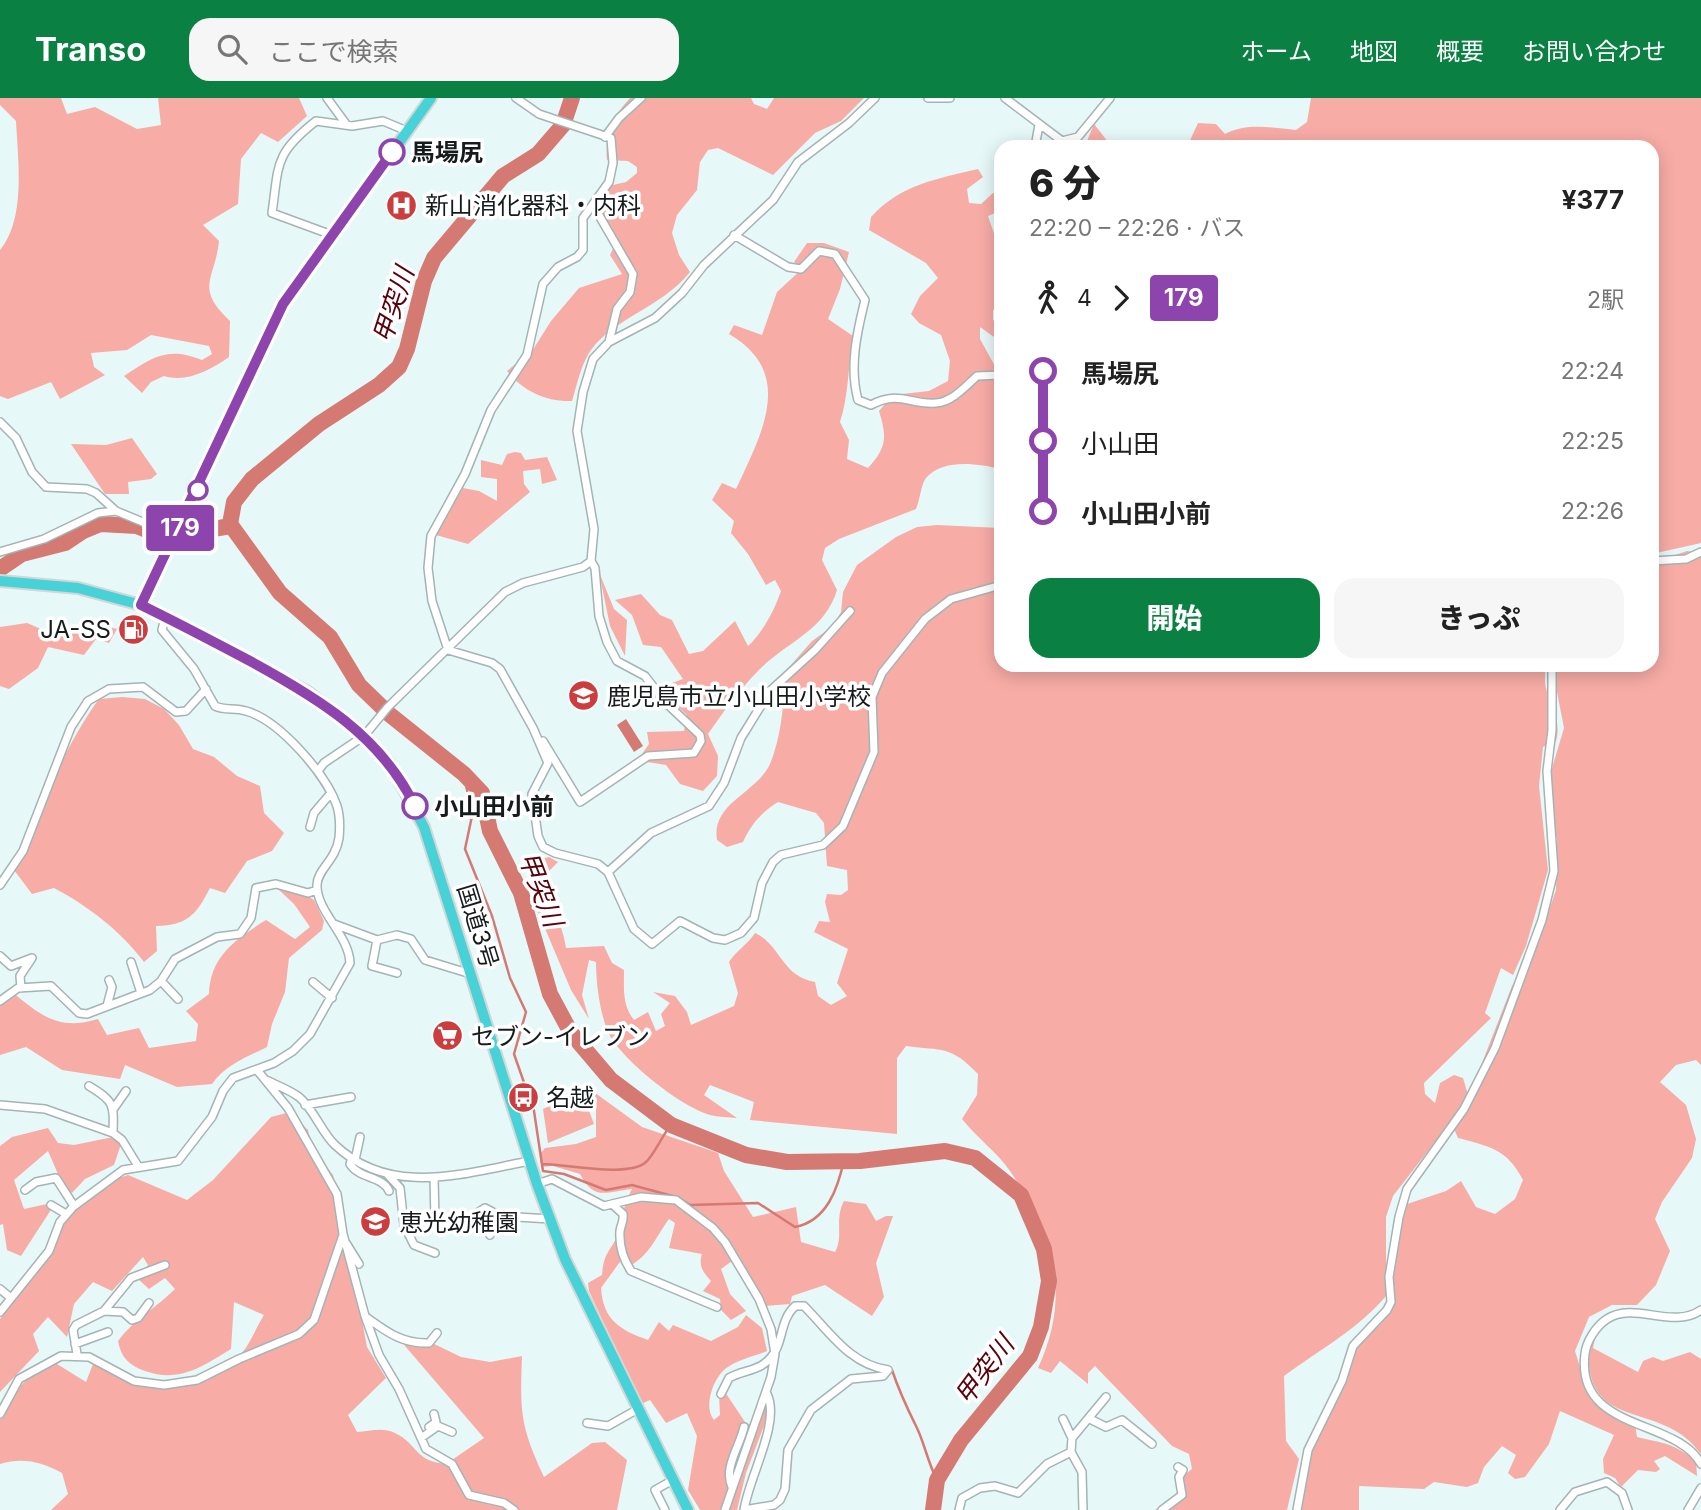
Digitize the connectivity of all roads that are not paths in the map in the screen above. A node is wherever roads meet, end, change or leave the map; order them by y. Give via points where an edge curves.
1 (327, 98) edge
2 (431, 98) edge
3 (516, 98) edge
4 (641, 98) edge
5 (875, 98) edge
6 (928, 98) edge
7 (950, 98) edge
8 (1005, 98) edge
9 (1110, 98) edge
10 (346, 124) junction
11 (1039, 125) junction
12 (407, 131) junction
13 (605, 136) junction
14 (1036, 140) edge
15 (1061, 140) edge
16 (1067, 140) edge
17 (593, 205) junction
18 (331, 235) junction
19 (734, 235) junction
20 (609, 342) junction
21 (994, 375) edge
22 (0, 422) edge
23 (117, 511) junction
24 (182, 525) junction
25 (0, 552) edge
26 (1701, 552) edge
27 (591, 561) junction
28 (1659, 561) edge
29 (0, 581) edge
30 (994, 587) edge
31 (141, 605) junction
32 (850, 611) dead end
33 (165, 617) junction
34 (448, 650) junction
35 (1552, 672) edge
36 (206, 690) junction
37 (534, 728) junction
38 (364, 736) junction
39 (318, 771) junction
40 (331, 793) junction
41 (318, 806) junction
42 (308, 811) dead end
43 (310, 827) dead end
44 (608, 872) junction
45 (0, 885) edge
46 (317, 890) junction
47 (334, 924) junction
48 (377, 940) junction
49 (0, 956) edge
50 (131, 962) dead end
51 (397, 973) dead end
52 (471, 974) junction
53 (326, 979) dead end
54 (109, 980) dead end
55 (161, 981) junction
56 (21, 988) junction
57 (141, 993) junction
58 (332, 998) junction
59 (178, 999) dead end
60 (0, 1001) edge
61 (107, 1006) junction
62 (259, 1073) junction
63 (89, 1086) dead end
64 (126, 1091) dead end
65 (351, 1097) dead end
66 (0, 1105) edge
67 (305, 1105) junction
68 (114, 1108) junction
69 (113, 1133) junction
70 (360, 1137) dead end
71 (353, 1159) junction
72 (530, 1161) junction
73 (138, 1166) junction
74 (387, 1174) junction
75 (434, 1177) junction
76 (537, 1184) junction
77 (25, 1190) dead end
78 (389, 1191) dead end
79 (612, 1204) junction
80 (51, 1205) dead end
81 (74, 1206) junction
82 (66, 1214) junction
83 (551, 1219) junction
84 (435, 1221) dead end
85 (343, 1234) junction
86 (491, 1235) dead end
87 (346, 1243) junction
88 (435, 1253) dead end
89 (359, 1264) dead end
90 (165, 1265) dead end
91 (0, 1289) edge
92 (11, 1298) junction
93 (149, 1303) dead end
94 (717, 1307) dead end
95 (1701, 1310) edge
96 (104, 1311) junction
97 (0, 1312) edge
98 (365, 1316) junction
99 (108, 1332) dead end
100 (437, 1334) dead end
101 (75, 1344) junction
102 (77, 1354) junction
103 (775, 1354) junction
104 (766, 1393) junction
105 (721, 1394) dead end
106 (1106, 1397) dead end
107 (638, 1409) junction
108 (0, 1414) edge
109 (434, 1414) dead end
110 (1063, 1419) dead end
111 (1090, 1419) junction
112 (587, 1423) dead end
113 (744, 1427) dead end
114 (452, 1432) dead end
115 (420, 1436) junction
116 (1072, 1438) junction
117 (1152, 1444) dead end
118 (1071, 1452) junction
119 (1701, 1464) edge
120 (1178, 1467) dead end
121 (673, 1480) junction
122 (732, 1487) junction
123 (1701, 1488) edge
124 (514, 1510) edge
125 (665, 1510) edge
126 (688, 1510) edge
127 (724, 1510) edge
128 (744, 1510) edge
129 (959, 1510) edge
130 (1083, 1510) edge
131 (1162, 1510) edge
132 (1297, 1510) edge
133 (1560, 1510) edge
134 (1628, 1510) edge
135 (1688, 1510) edge

1 - 10 street
2 - 12 highway
3 - 13 street via 539,114
4 - 13 street
5 - 19 street via 798,162 773,201
6 - 7 street
8 - 11 street
9 - 16 street via 1078,138
10 - 12 street via 383,121
10 - 18 street via 316,121 296,137 277,165 272,213
11 - 14 street
11 - 15 street
12 - 18 highway
13 - 17 street via 613,142 611,174
17 - 20 street via 633,274
17 - 34 street via 581,223 583,250 543,284 527,355 491,410 431,536 432,601
18 - 24 highway via 283,304
19 - 20 street via 655,318
19 - 21 street via 788,267 800,269 819,251 835,254 865,300 853,380 858,400 871,405 887,397 904,397 936,403 953,397 977,376
20 - 27 street via 588,372 577,431 594,528
22 - 23 street via 16,438 41,484 87,489
23 - 24 street via 145,523
23 - 25 street via 98,513
24 - 31 highway
26 - 28 street via 1686,559
27 - 34 street via 505,592
27 - 37 street via 599,616 617,661 645,677 701,741 694,752 648,756 580,802
29 - 31 highway, 国道3号 via 78,588
30 - 44 street via 951,599 925,620 882,673 872,697 874,752 843,826 823,845 801,848 773,862 762,883 754,918 735,938 713,938 680,921 652,944 634,929
31 - 33 highway, 国道3号
32 - 44 street via 770,691 741,738 724,783 709,806 652,832
33 - 36 street via 162,630
33 - 38 highway, 国道3号 via 308,692
34 - 37 street via 500,669
34 - 38 street
35 - 132 street via 1547,771 1554,871 1542,920 1495,1048 1471,1096 1408,1189 1389,1277 1391,1302 1353,1346 1342,1381 1308,1450
36 - 39 street via 215,706 248,711 279,732
36 - 45 street via 186,711 176,712 143,687 109,689 88,701 71,727 23,851
37 - 44 street via 548,763 532,794 537,836 555,853 598,864
38 - 39 street
38 - 52 highway, 国道3号 via 390,764 414,805
39 - 40 street
40 - 41 street
40 - 46 street via 338,808 338,850 318,876
41 - 42 street
41 - 43 street
46 - 47 street
46 - 55 street via 308,893 276,884 256,888 247,929 216,937 175,959
47 - 48 street
47 - 58 street via 350,950 350,963
48 - 51 street via 372,966
48 - 52 street via 397,935 411,939 425,960
49 - 56 street via 11,966 32,958 20,976
50 - 57 street
52 - 72 highway, 国道3号
53 - 58 street via 316,985
54 - 61 street via 112,987
55 - 57 street
55 - 59 street
56 - 60 street
56 - 61 street via 51,986 79,1013
57 - 61 street
58 - 62 street via 310,1034
62 - 67 street
62 - 73 street via 242,1072 233,1078 178,1161
62 - 85 street via 288,1108 323,1168 337,1195
63 - 68 street via 106,1095
64 - 68 street
65 - 67 street
66 - 69 street via 45,1109
67 - 71 street via 334,1144
68 - 69 street
69 - 73 street
70 - 71 street
71 - 74 street
71 - 78 street via 354,1171 384,1184
72 - 75 street via 470,1175
72 - 76 highway, 国道3号
73 - 81 street via 123,1170
74 - 75 street
74 - 88 street via 400,1188 404,1224 414,1245
75 - 84 street
76 - 79 street via 552,1179 604,1206
76 - 83 highway, 国道3号
77 - 81 street via 56,1178
79 - 94 street via 623,1214 623,1258 631,1271
79 - 103 street via 640,1197 676,1200 713,1228 759,1299
80 - 82 street
81 - 82 street
82 - 92 street via 49,1251
83 - 86 street via 500,1216 485,1208 479,1218
83 - 107 highway, 国道3号 via 575,1281
85 - 87 street
85 - 102 street via 314,1320 299,1334 197,1380 164,1385 134,1381
87 - 89 street
87 - 98 street
90 - 96 street via 131,1278
91 - 92 street
92 - 97 street
93 - 96 street via 132,1320 123,1312
95 - 119 street via 1688,1318 1623,1313 1607,1319 1595,1329 1585,1348 1583,1367 1586,1384 1608,1409 1686,1448
96 - 101 street via 76,1325
98 - 100 street via 411,1344 429,1343
98 - 115 street via 379,1355
99 - 101 street
101 - 102 street
102 - 108 street via 61,1356 19,1380
103 - 104 street
103 - 105 street via 763,1365 729,1378
103 - 128 street via 788,1312 804,1306 848,1354 888,1370 883,1376 851,1379 811,1410 788,1450 780,1500
104 - 122 street
104 - 128 street via 773,1406 771,1421 747,1486
106 - 111 street
107 - 112 street via 608,1426
107 - 121 highway, 国道3号
109 - 115 street via 436,1422
110 - 116 street
111 - 116 street
111 - 117 street via 1106,1427 1122,1420
113 - 122 street via 730,1464
114 - 115 street via 438,1426
115 - 124 street via 426,1449 452,1464 469,1494
116 - 118 street
118 - 129 street via 1047,1464 1018,1493 999,1486 980,1488 962,1498
118 - 130 street via 1082,1472
120 - 131 street via 1183,1470 1179,1477 1182,1495
121 - 125 street via 655,1490
121 - 126 highway, 国道3号
122 - 127 street
123 - 135 street
133 - 134 street via 1575,1492 1607,1482 1622,1493

